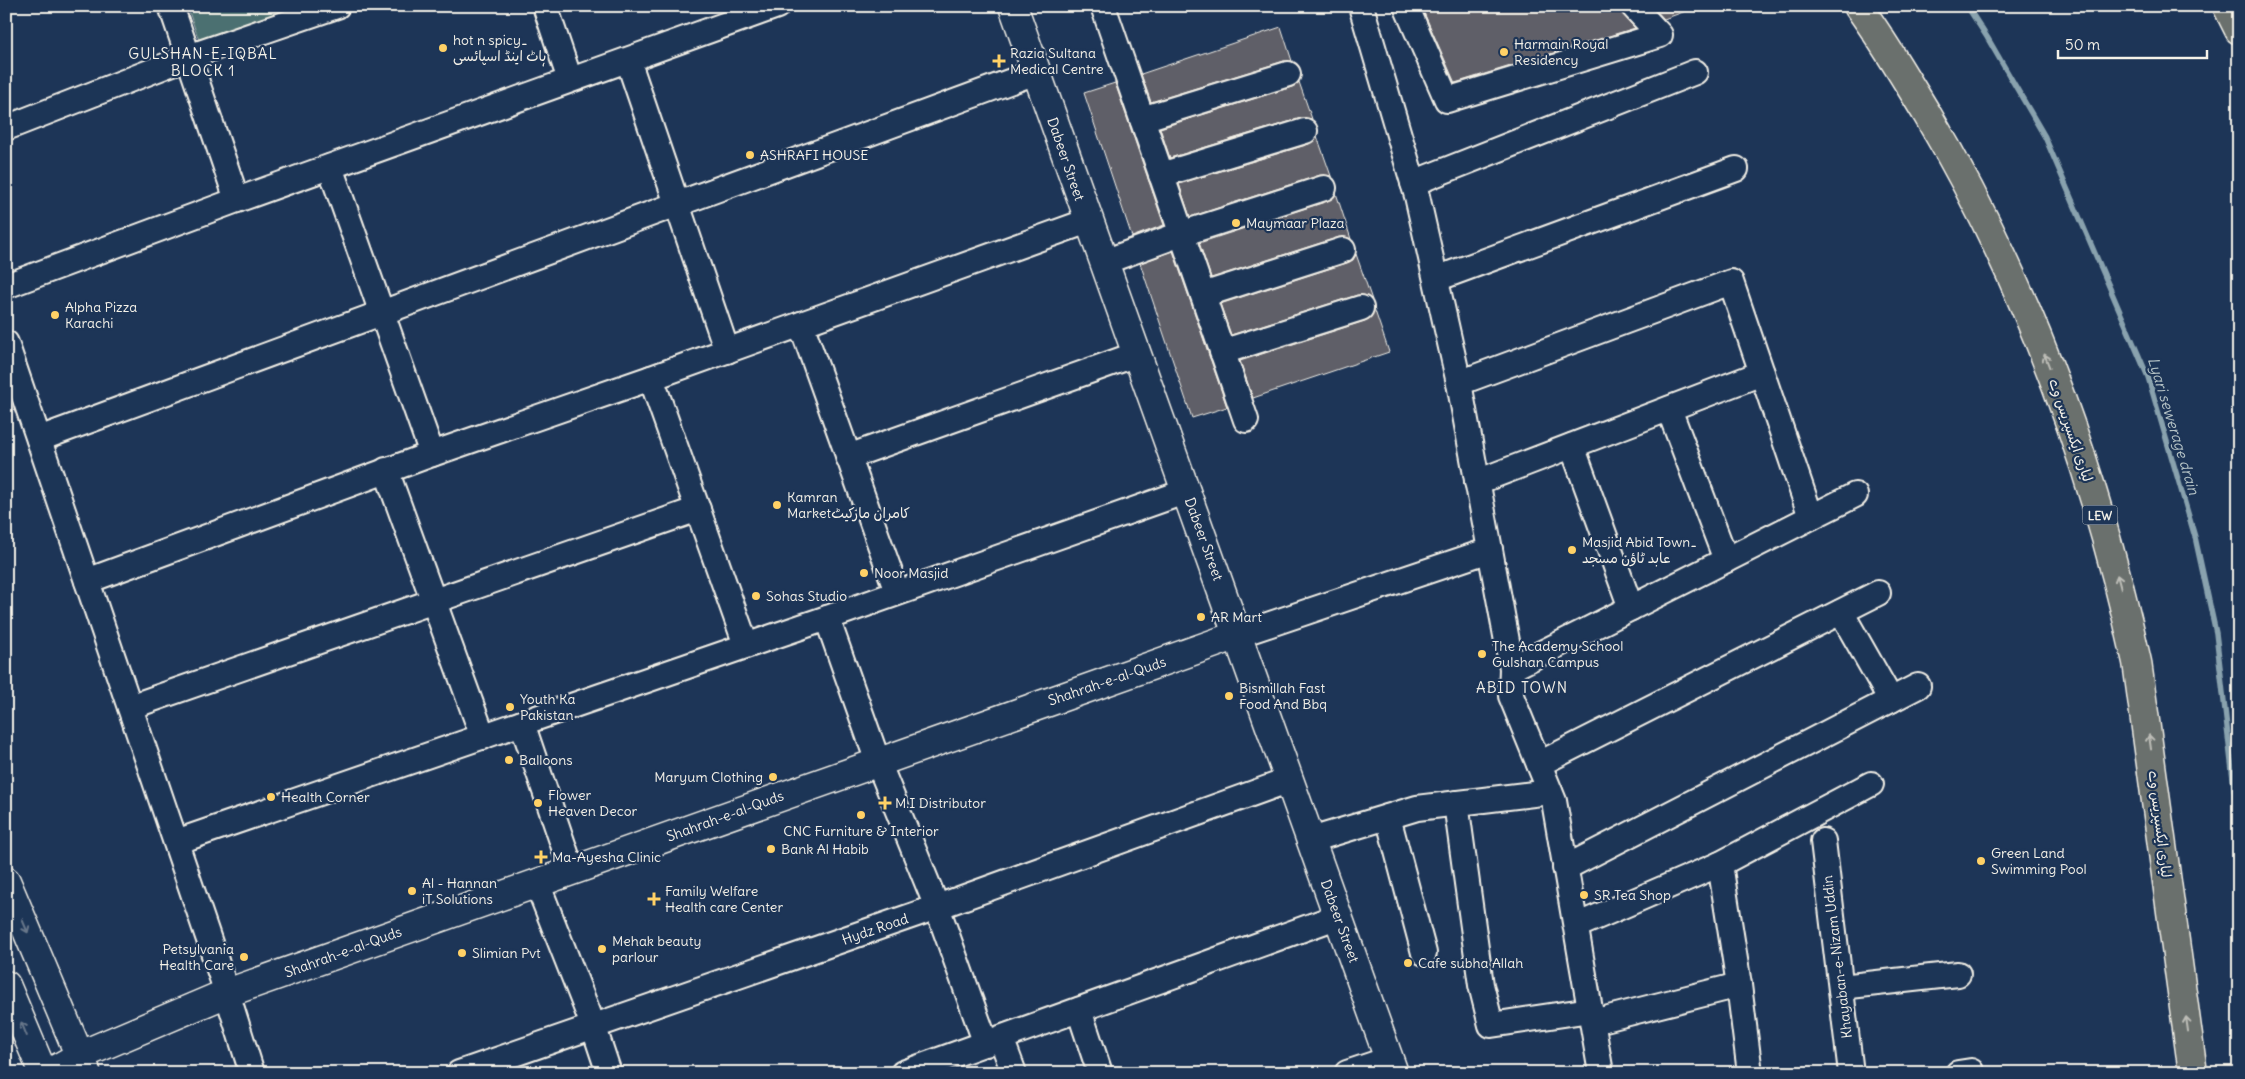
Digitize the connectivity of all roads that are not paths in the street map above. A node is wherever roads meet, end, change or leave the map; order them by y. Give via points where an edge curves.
1 (171, 6) edge
2 (337, 6) edge
3 (545, 6) edge
4 (777, 6) edge
5 (1013, 6) edge
6 (1103, 6) edge
7 (1361, 6) edge
8 (1406, 6) edge
9 (1633, 6) edge
10 (1858, 6) edge
11 (2226, 6) edge
12 (2239, 30) edge
13 (188, 57) junction
14 (628, 60) junction
15 (1036, 72) junction
16 (1695, 72) dead end
17 (1288, 74) dead end
18 (570, 80) junction
19 (1142, 119) junction
20 (6, 128) edge
21 (1305, 131) dead end
22 (330, 167) junction
23 (1736, 169) dead end
24 (1161, 175) junction
25 (1413, 183) junction
26 (1324, 188) dead end
27 (237, 200) junction
28 (677, 204) junction
29 (1088, 221) junction
30 (1181, 234) junction
31 (1343, 250) dead end
32 (1104, 262) junction
33 (1436, 279) junction
34 (6, 286) edge
35 (1203, 295) junction
36 (1361, 308) dead end
37 (382, 312) junction
38 (801, 324) junction
39 (6, 343) edge
40 (727, 351) junction
41 (1222, 352) junction
42 (1137, 354) junction
43 (1762, 373) junction
44 (651, 378) junction
45 (1459, 383) junction
46 (1669, 409) junction
47 (1246, 420) dead end
48 (39, 439) junction
49 (1572, 446) junction
50 (432, 454) junction
51 (848, 457) junction
52 (386, 470) junction
53 (1477, 482) junction
54 (1187, 491) junction
55 (1855, 495) dead end
56 (698, 509) junction
57 (1811, 517) junction
58 (1490, 550) junction
59 (1726, 560) junction
60 (87, 581) junction
61 (897, 592) junction
62 (1878, 593) dead end
63 (434, 602) junction
64 (1631, 608) junction
65 (1841, 612) junction
66 (827, 618) junction
67 (1238, 636) junction
68 (746, 646) junction
69 (1512, 668) junction
70 (1918, 686) dead end
71 (1891, 700) junction
72 (130, 707) junction
73 (522, 723) junction
74 (482, 737) junction
75 (878, 762) junction
76 (1539, 764) junction
77 (1290, 780) junction
78 (1872, 784) dead end
79 (1550, 792) junction
80 (1456, 803) junction
81 (1388, 817) junction
82 (1311, 840) junction
83 (1823, 841) dead end
84 (176, 842) junction
85 (1720, 864) junction
86 (1565, 868) junction
87 (572, 871) junction
88 (6, 881) edge
89 (537, 883) junction
90 (937, 907) junction
91 (1338, 916) junction
92 (1576, 926) junction
93 (1424, 954) dead end
94 (1958, 974) dead end
95 (1739, 984) junction
96 (6, 985) edge
97 (1841, 987) junction
98 (227, 993) junction
99 (1079, 1010) junction
100 (1591, 1016) junction
101 (593, 1025) junction
102 (993, 1041) junction
103 (84, 1064) edge
104 (1392, 1066) edge
105 (42, 1073) edge
106 (49, 1073) edge
107 (252, 1073) edge
108 (458, 1073) edge
109 (609, 1073) edge
110 (903, 1073) edge
111 (1014, 1073) edge
112 (1100, 1073) edge
113 (1347, 1073) edge
114 (1601, 1073) edge
115 (1750, 1073) edge
116 (1851, 1073) edge
117 (2193, 1073) edge

1 - 13 street
2 - 13 street
3 - 18 street
4 - 14 street
5 - 15 street, Dabeer Street
6 - 19 street
7 - 25 street
8 - 9 street via 1447,100 1660,35
117 -> 10 highway, لیاری ایکسپریس وے / LEW via 2137,662 2121,590 2088,475 2044,355 1994,238 1933,125
11 - 12 highway
13 - 20 street
13 - 27 street
14 - 18 street
14 - 28 street
15 - 28 street
15 - 29 street, Dabeer Street
16 - 25 street
17 - 19 street
18 - 22 street
19 - 24 street
21 - 24 street
22 - 27 street
22 - 37 street
23 - 33 street
24 - 30 street
25 - 33 street
26 - 30 street
27 - 34 street
28 - 37 street
28 - 40 street
29 - 32 street, Dabeer Street
29 - 38 street
30 - 32 street
30 - 35 street
31 - 35 street
32 - 42 street, Dabeer Street
33 - 45 street
35 - 41 street
36 - 41 street
37 - 48 street
37 - 50 street
38 - 40 street
38 - 51 street
39 - 48 street
40 - 44 street
41 - 47 street
42 - 51 street
42 - 54 street, Dabeer Street
43 - 45 street via 1731,282
43 - 46 street
43 - 57 street
44 - 50 street
44 - 56 street
45 - 53 street
46 - 49 street
46 - 59 street
48 - 60 street
49 - 53 street
49 - 64 street
50 - 52 street
51 - 61 street
52 - 60 street
52 - 63 street
53 - 58 street
54 - 61 street
54 - 67 street, Dabeer Street
55 - 57 street
56 - 63 street
56 - 68 street
57 - 59 street
58 - 67 street
58 - 69 street
59 - 64 street
60 - 72 street
61 - 66 street
62 - 65 street
63 - 72 street
63 - 74 street
64 - 69 street
65 - 71 street
65 - 76 street
66 - 68 street
66 - 75 street
67 - 75 street, Shahrah-e-al-Quds
67 - 77 street, Dabeer Street
68 - 73 street
69 - 76 street via 1511,696
70 - 71 street
71 - 86 street
72 - 84 street
73 - 74 street
73 - 87 street
74 - 84 street
75 - 87 street, Shahrah-e-al-Quds
75 - 90 street
76 - 79 street
77 - 82 street, Dabeer Street
77 - 90 street, Hydz Road
78 - 85 street
79 - 80 street
79 - 86 street
80 - 81 street via 1417,808
80 - 100 street via 1481,985 1491,1024
81 - 82 street
81 - 93 street
82 - 91 street, Dabeer Street
83 - 97 street, Khayaban-e-Nizam Uddin
84 - 98 street
85 - 92 street
85 - 95 street
86 - 92 street
87 - 89 street, Shahrah-e-al-Quds
88 -> 103 street
89 - 98 street, Shahrah-e-al-Quds
89 - 101 street
90 - 101 street, Hydz Road
90 - 102 street
91 - 99 street
91 - 104 street, Dabeer Street
92 - 100 street
94 - 97 street
95 - 100 street
95 - 115 street
105 -> 96 street
97 - 116 street, Khayaban-e-Nizam Uddin
98 - 103 street, Shahrah-e-al-Quds
98 - 107 street
99 - 102 street
99 - 112 street
100 - 114 street
101 - 108 street, Hydz Road
101 - 109 street
102 - 110 street
102 - 111 street
103 - 106 street, Shahrah-e-al-Quds
104 - 113 street

